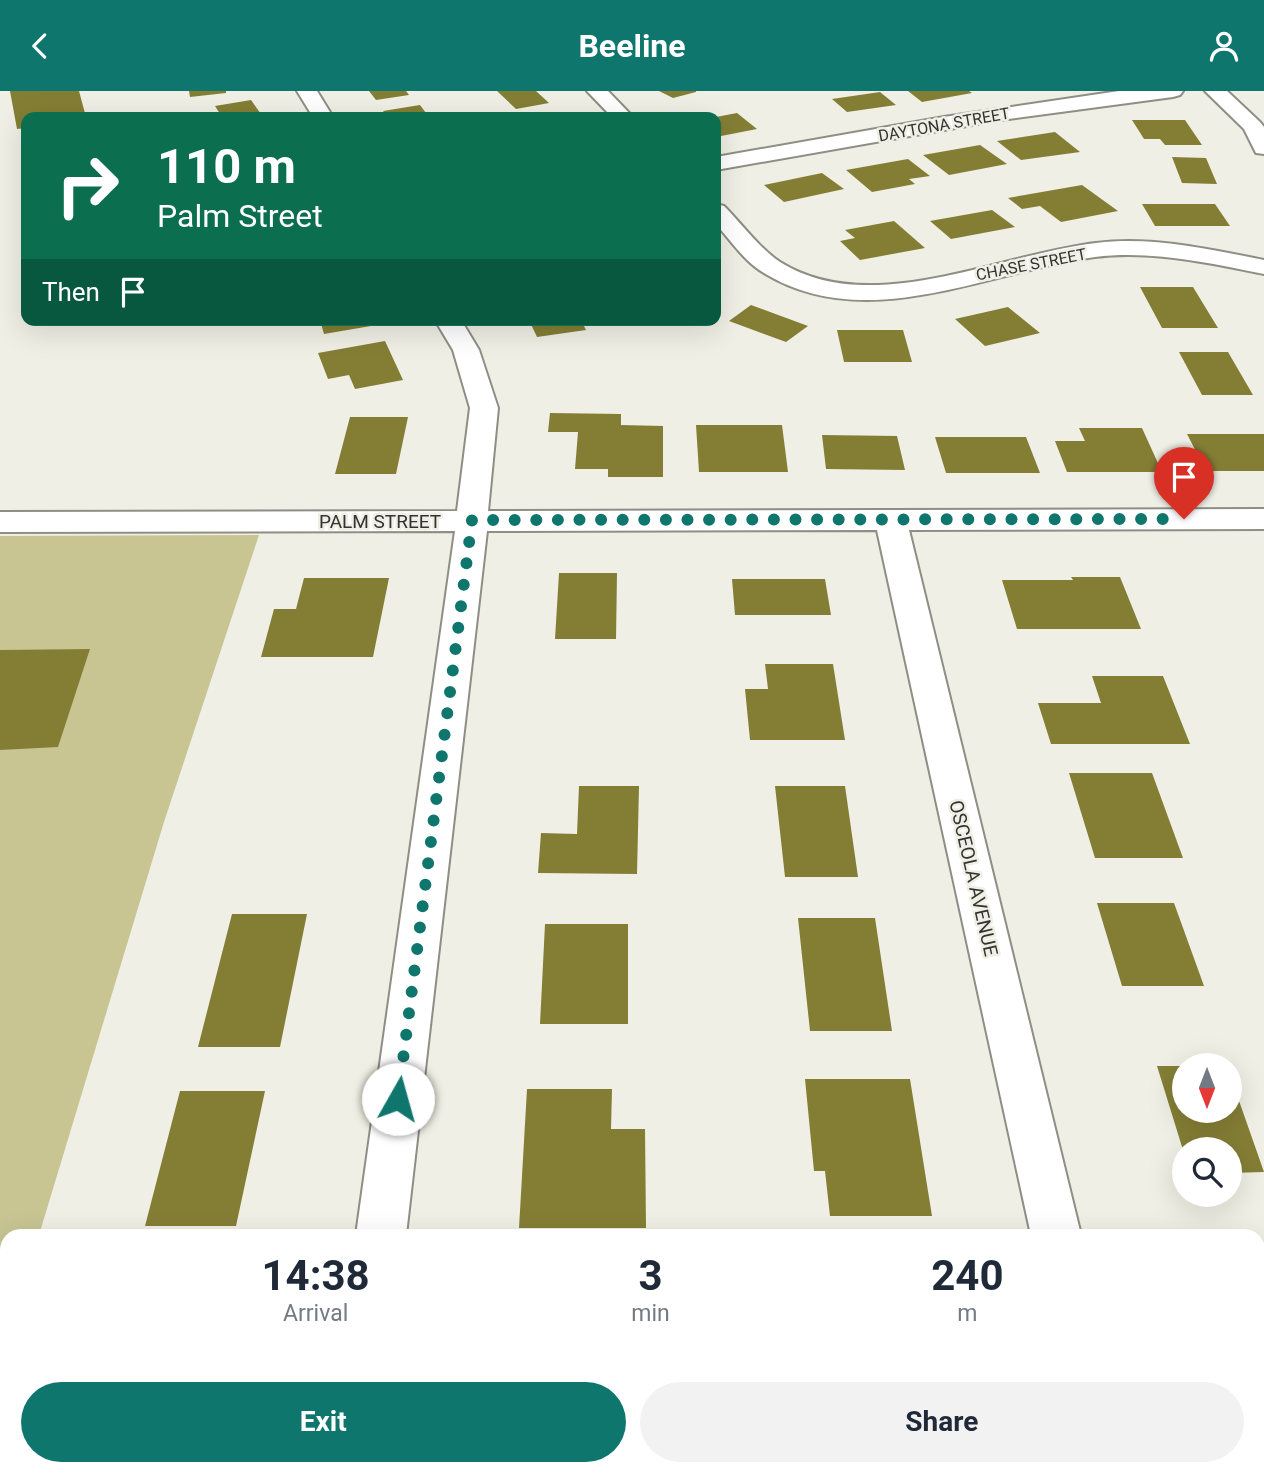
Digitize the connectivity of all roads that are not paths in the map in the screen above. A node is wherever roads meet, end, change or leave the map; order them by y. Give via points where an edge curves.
1 (307, 91) edge
2 (597, 91) edge
3 (1173, 91) edge
4 (1215, 91) edge
5 (320, 112) edge
6 (618, 112) edge
7 (1264, 148) edge
8 (721, 162) edge
9 (721, 216) edge
10 (1264, 267) edge
11 (452, 326) edge
12 (1264, 519) edge
13 (472, 520) junction
14 (891, 520) junction
15 (0, 522) edge
16 (382, 1229) edge
17 (1055, 1229) edge

1 - 5 street
2 - 6 street
3 - 8 street, DAYTONA STREET via 995,115
4 - 7 street via 1252,126
9 - 10 street, CHASE STREET via 772,268 840,293 882,293 1077,252 1134,249
11 - 13 street via 466,350 484,408
12 - 14 street, PALM STREET
13 - 14 street, PALM STREET
13 - 15 street, PALM STREET
13 - 16 street
14 - 17 street, OSCEOLA AVENUE

